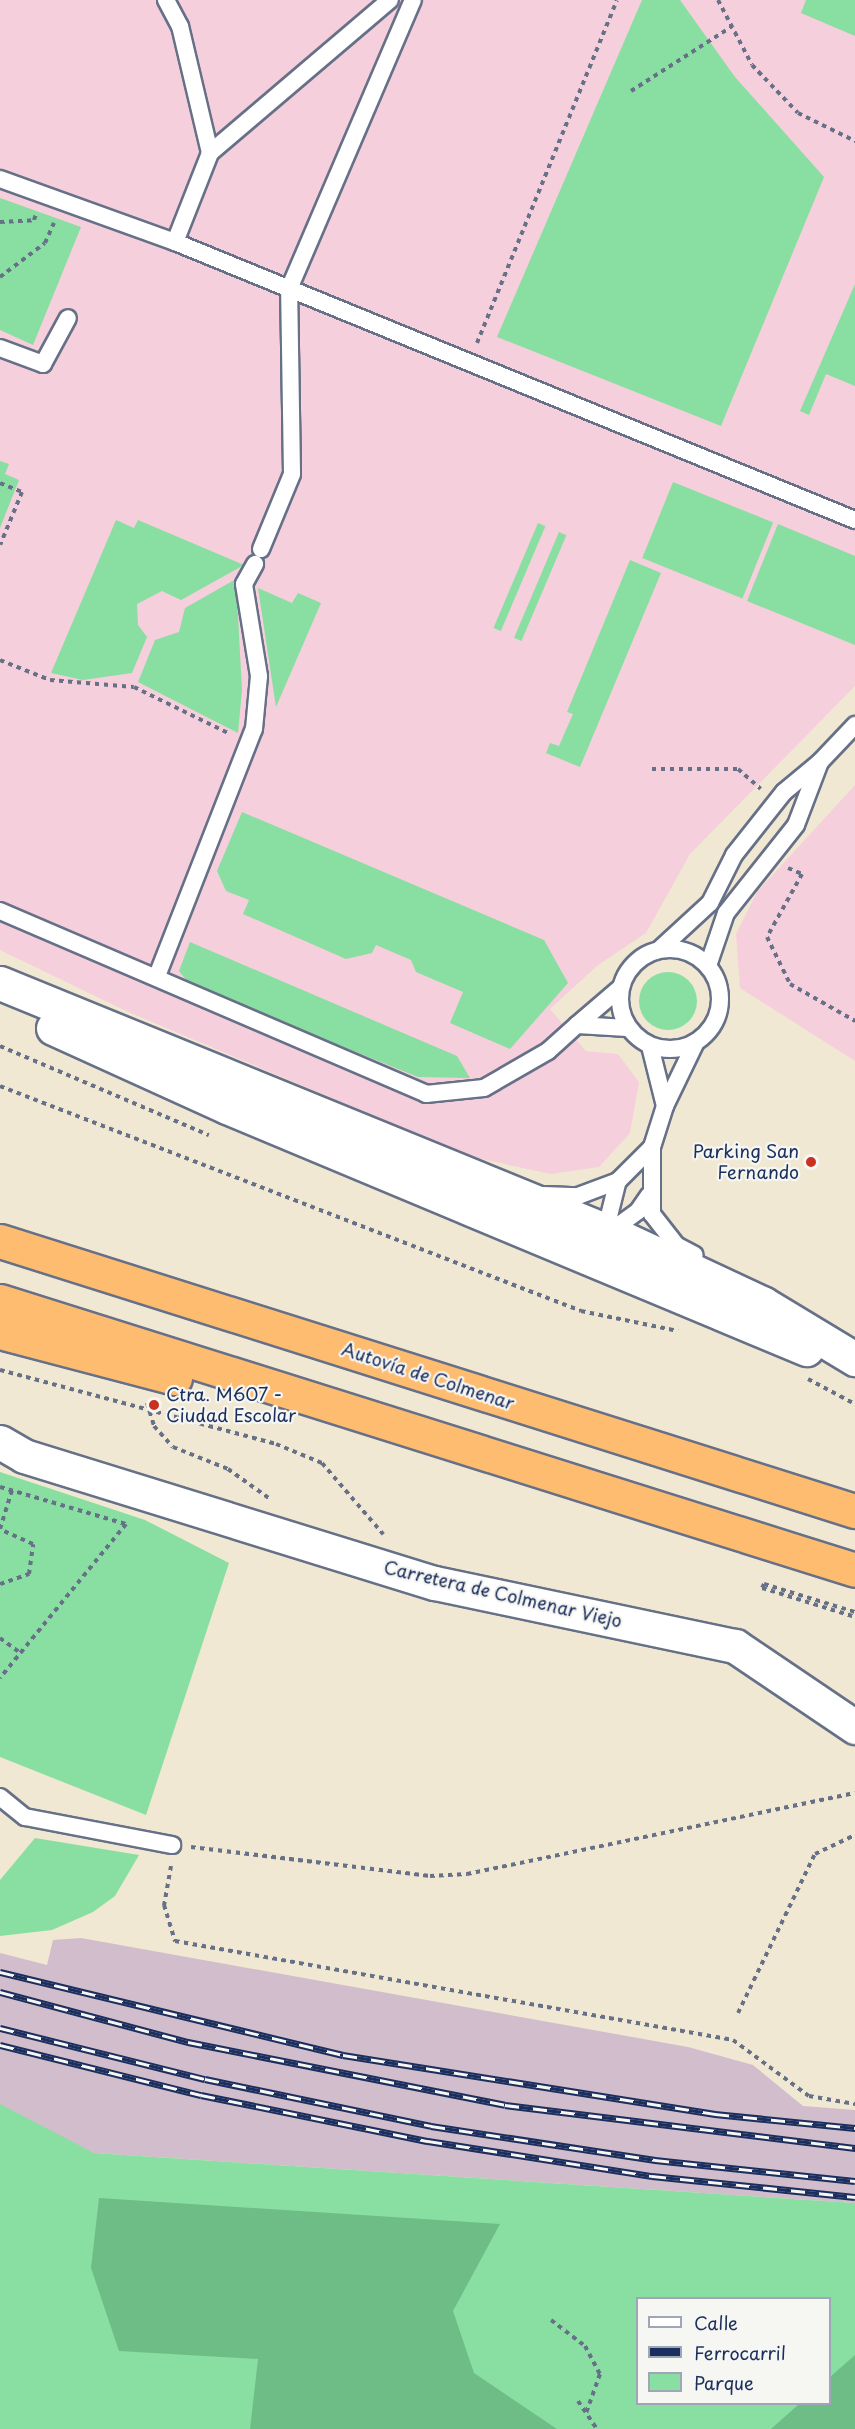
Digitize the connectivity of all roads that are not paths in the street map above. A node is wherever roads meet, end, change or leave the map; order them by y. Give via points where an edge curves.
1 (166, 0) edge
2 (390, 0) edge
3 (413, 0) edge
4 (210, 153) junction
5 (0, 179) edge
6 (175, 242) junction
7 (289, 289) junction
8 (68, 318) dead end
9 (0, 348) edge
10 (855, 520) edge
11 (855, 726) edge
12 (820, 762) junction
13 (0, 911) edge
14 (660, 949) junction
15 (708, 966) junction
16 (157, 976) junction
17 (0, 983) edge
18 (620, 988) junction
19 (0, 1003) edge
20 (577, 1025) junction
21 (627, 1028) junction
22 (696, 1042) junction
23 (650, 1046) junction
24 (665, 1106) junction
25 (304, 1135) junction
26 (652, 1147) junction
27 (618, 1181) junction
28 (517, 1195) junction
29 (649, 1195) junction
30 (612, 1233) junction
31 (572, 1236) joint
32 (0, 1241) edge
33 (631, 1260) joint
34 (0, 1302) edge
35 (762, 1303) junction
36 (0, 1332) edge
37 (855, 1359) edge
38 (855, 1365) edge
39 (855, 1370) edge
40 (0, 1442) edge
41 (524, 1464) junction
42 (855, 1510) edge
43 (855, 1570) edge
44 (855, 1727) edge
45 (0, 1797) edge
46 (172, 1845) road end

1 - 4 lane via 180,26
2 - 4 lane
3 - 7 lane
4 - 6 lane
5 - 6 lane
6 - 7 lane
7 - 10 lane
7 - 16 lane via 292,474 244,584 259,676 254,729
8 - 9 lane via 43,364
11 - 12 lane
12 - 14 lane via 776,802 734,855 710,903
12 - 15 lane via 796,825 726,913
13 - 16 lane
14 - 15 lane via 695,955
14 - 18 lane via 639,959
15 - 22 lane via 717,981 719,1007 709,1031
16 - 20 lane via 426,1094 484,1088 548,1051
17 - 28 street
18 - 20 lane
18 - 21 lane
19 - 25 street via 227,1107
20 - 21 lane
21 - 23 lane
22 - 23 lane via 679,1049
22 - 24 lane
23 - 24 lane
24 - 26 lane
25 - 31 street via 363,1146
25 - 39 street
26 - 27 lane
26 - 29 lane
27 - 28 lane via 579,1196
27 - 30 lane via 609,1216
28 - 30 street
29 - 30 lane
29 - 35 lane via 652,1214 676,1245 746,1280
30 - 31 lane
30 - 33 lane
30 - 35 street
32 - 42 highway, Autovía de Colmenar
33 - 38 street
34 - 41 highway
35 - 37 street
36 - 41 highway
40 - 44 street, Carretera de Colmenar Viejo via 24,1456 435,1583 735,1646
41 - 43 highway
45 - 46 lane via 26,1817

